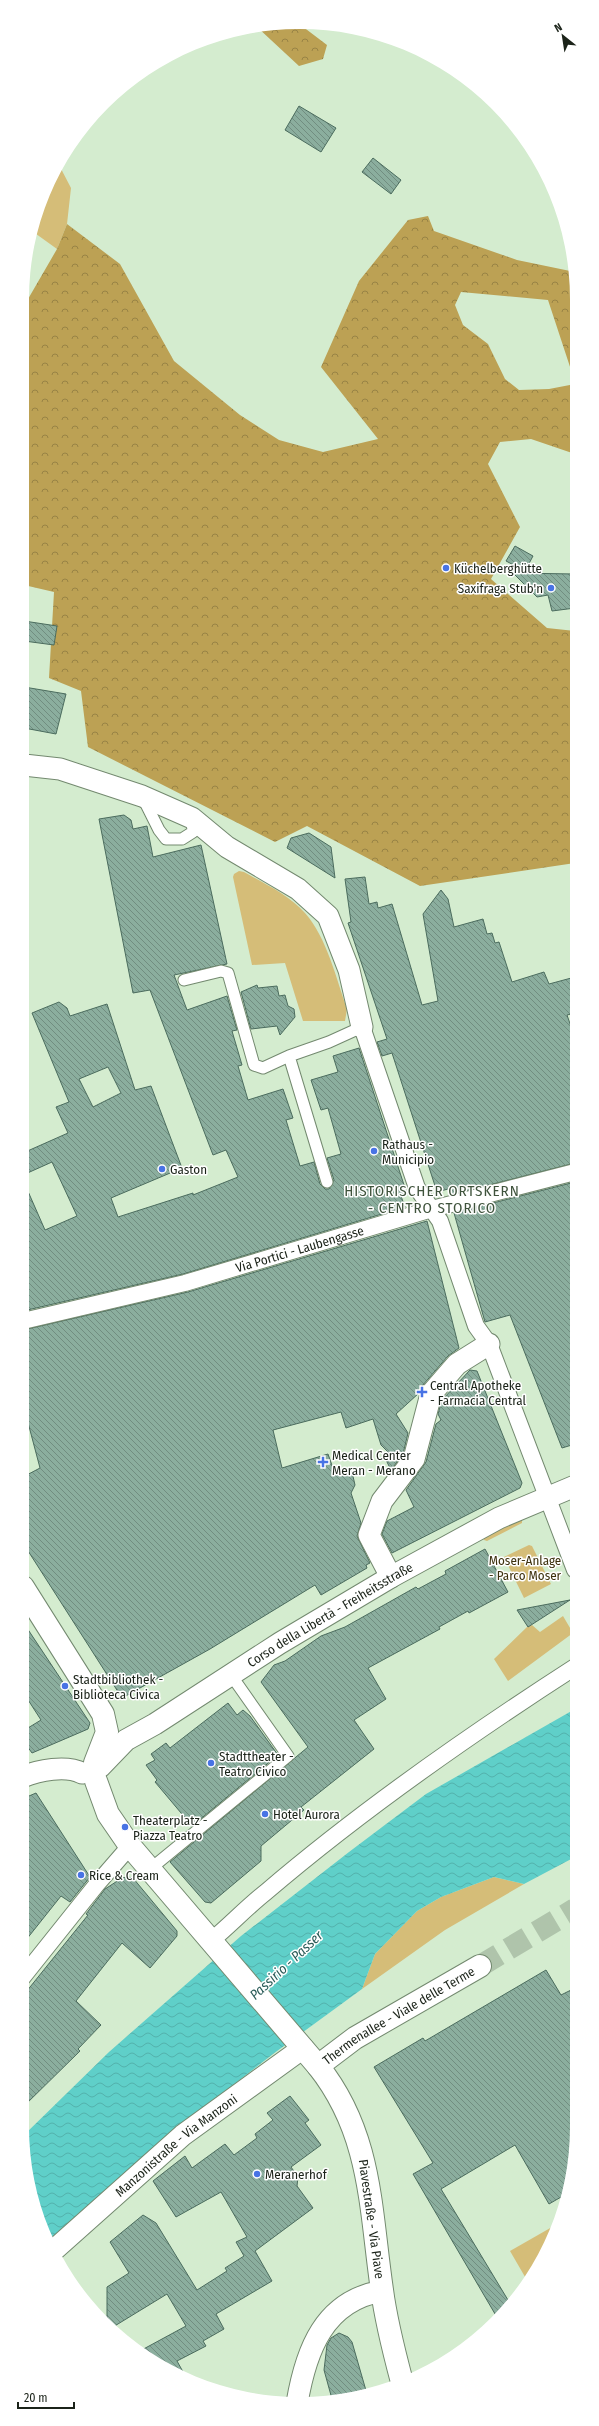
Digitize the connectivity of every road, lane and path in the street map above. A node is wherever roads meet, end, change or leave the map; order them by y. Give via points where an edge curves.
1 (29, 766) edge
2 (142, 796) junction
3 (192, 818) junction
4 (184, 980) dead end
5 (362, 1027) junction
6 (289, 1056) junction
7 (570, 1173) edge
8 (327, 1182) dead end
9 (432, 1209) junction
10 (29, 1320) edge
11 (489, 1344) junction
12 (570, 1488) edge
13 (548, 1497) junction
14 (570, 1556) edge
15 (391, 1577) junction
16 (29, 1597) edge
17 (570, 1670) edge
18 (231, 1675) junction
19 (93, 1771) junction
20 (29, 1774) edge
21 (130, 1846) junction
22 (150, 1870) junction
23 (216, 1944) junction
24 (480, 1966) tunnel mouth
25 (29, 1969) edge
26 (300, 2045) junction
27 (318, 2066) junction
28 (57, 2247) edge
29 (382, 2291) junction
30 (401, 2377) edge
31 (299, 2397) edge

1 - 2 street via 60,769
2 - 3 street
2 - 3 lane via 166,839 182,839 193,832
3 - 5 street via 227,847 298,889 328,916 349,970
4 - 6 lane via 220,971 228,973 254,1065 263,1068
5 - 6 lane
5 - 9 street via 417,1188
6 - 8 lane
7 - 9 street, Via Portici - Laubengasse
9 - 10 street, Via Portici - Laubengasse via 186,1282
9 - 11 street via 440,1221 476,1326
11 - 13 street
11 - 15 street via 457,1364 431,1394 414,1459 382,1501 369,1534
12 - 13 street, Corso della Libertà - Freiheitsstraße
13 - 14 street
13 - 15 street, Corso della Libertà - Freiheitsstraße via 499,1518
15 - 18 street, Corso della Libertà - Freiheitsstraße
16 - 19 main road via 103,1714 107,1732
17 - 23 street via 470,1735 407,1781 266,1892
18 - 19 street, Corso della Libertà - Freiheitsstraße via 126,1740
18 - 22 lane via 288,1756
19 - 20 street via 56,1769
19 - 21 main road via 108,1814
21 - 22 main road, Piavestraße - Via Piave
21 - 25 street
22 - 23 main road, Piavestraße - Via Piave
23 - 26 main road, Piavestraße - Via Piave
24 - 27 main road, Thermenallee - Viale delle Terme via 355,2038
26 - 27 main road, Piavestraße - Via Piave
26 - 28 street, Manzonistraße - Via Manzoni via 183,2135
27 - 29 main road, Piavestraße - Via Piave via 343,2102 360,2147 368,2185
29 - 30 main road, Piavestraße - Via Piave
29 - 31 street via 363,2294 328,2319 313,2343

